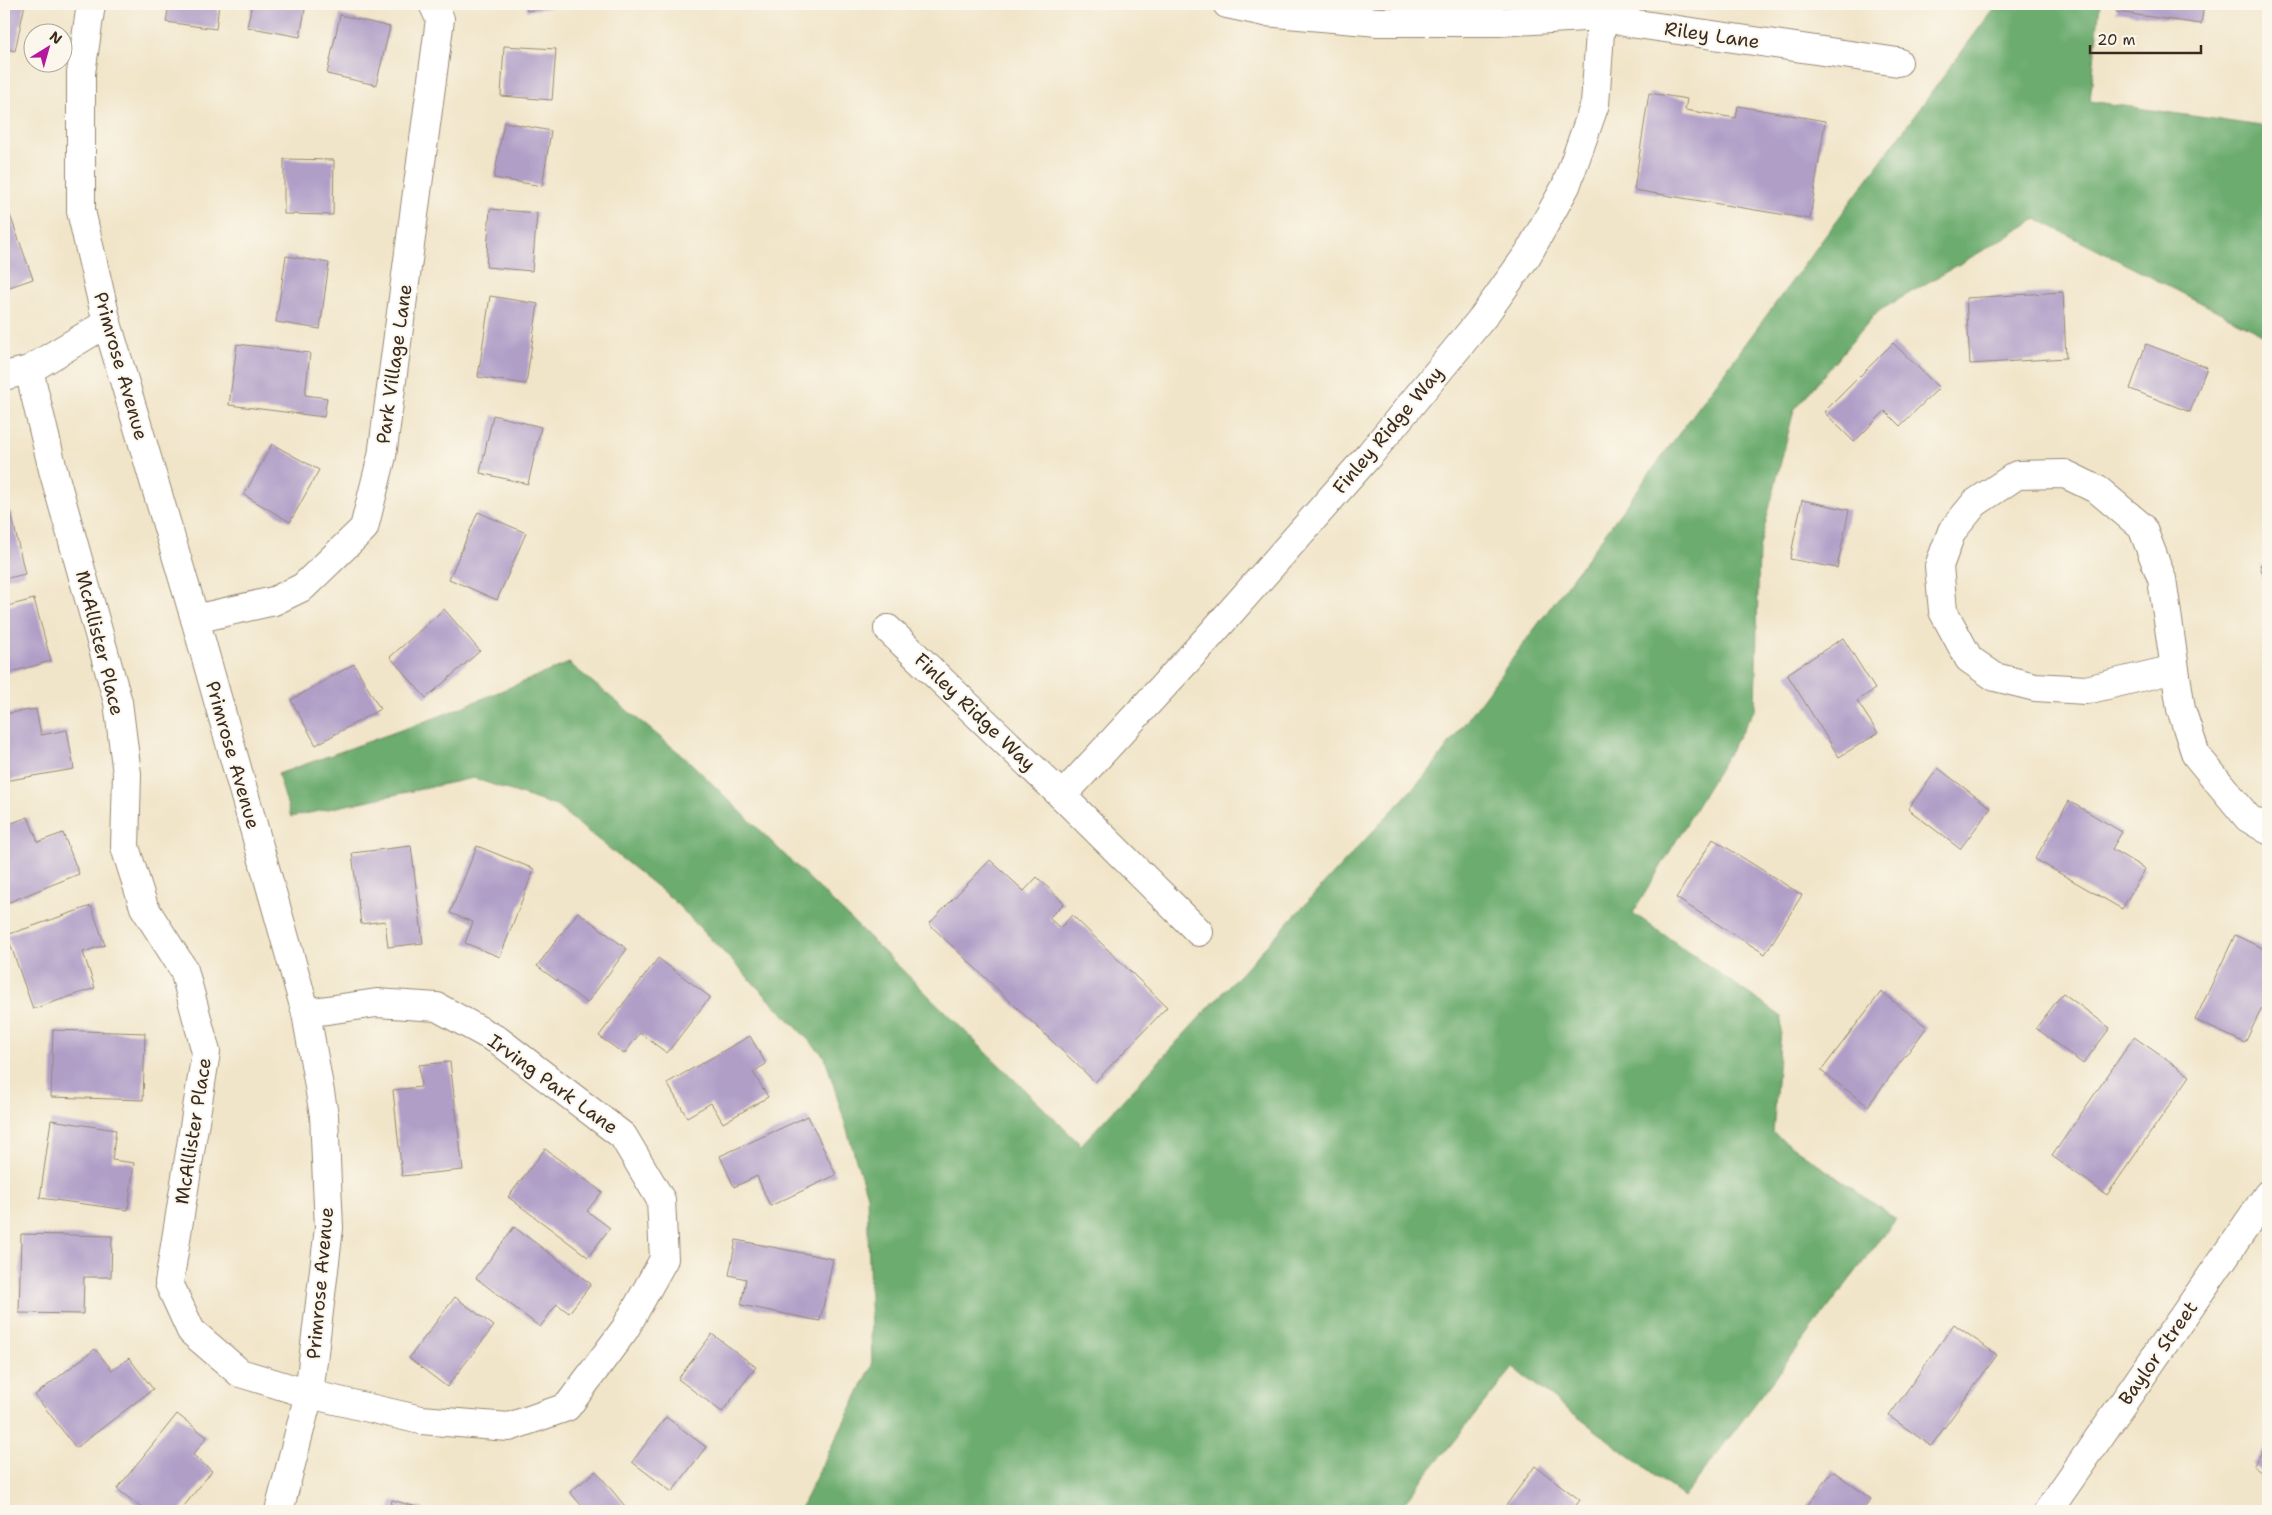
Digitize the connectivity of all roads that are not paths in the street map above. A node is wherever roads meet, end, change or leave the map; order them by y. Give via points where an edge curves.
1 (91, 4) edge
2 (433, 4) edge
3 (1227, 4) edge
4 (1601, 10) edge
5 (1898, 62) dead end
6 (107, 323) junction
7 (16, 373) edge
8 (195, 619) junction
9 (888, 629) dead end
10 (2176, 669) junction
11 (1062, 796) junction
12 (2268, 830) edge
13 (1199, 932) dead end
14 (306, 1014) junction
15 (2268, 1194) edge
16 (309, 1394) junction
17 (280, 1511) edge
18 (2048, 1511) edge

1 - 6 street, Primrose Avenue via 81,73 81,212
2 - 8 street, Park Village Lane via 440,19 438,38 382,456 364,528 303,586 274,600
3 - 4 street, Riley Lane via 1266,12 1378,22 1498,22
4 - 5 street, Riley Lane via 1639,24
4 - 11 street, Finley Ridge Way via 1595,104 1566,186 1528,254 1483,317 1370,454 1206,640
6 - 7 street
6 - 8 street, Primrose Avenue
7 - 16 street, McAllister Place via 54,470 118,702 127,774 125,847 144,907 184,970 206,1052 170,1282 191,1331 240,1373
8 - 14 street, Primrose Avenue
9 - 11 street, Finley Ridge Way
10 - 10 street via 2162,579 2142,527 2098,490 2065,474 2016,475 1975,503 1952,531 1940,566 1943,611 1969,659 1995,677 2035,688 2086,690
10 - 12 street via 2181,709 2196,755 2248,818
11 - 13 street, Finley Ridge Way
14 - 16 street, Primrose Avenue via 324,1115 329,1228
14 - 16 street, Irving Park Lane via 377,1003 437,1006 499,1041 624,1136 661,1200 664,1259 625,1330 567,1406 509,1427 421,1420
15 - 18 street, Baylor Street
16 - 17 street, Primrose Avenue

